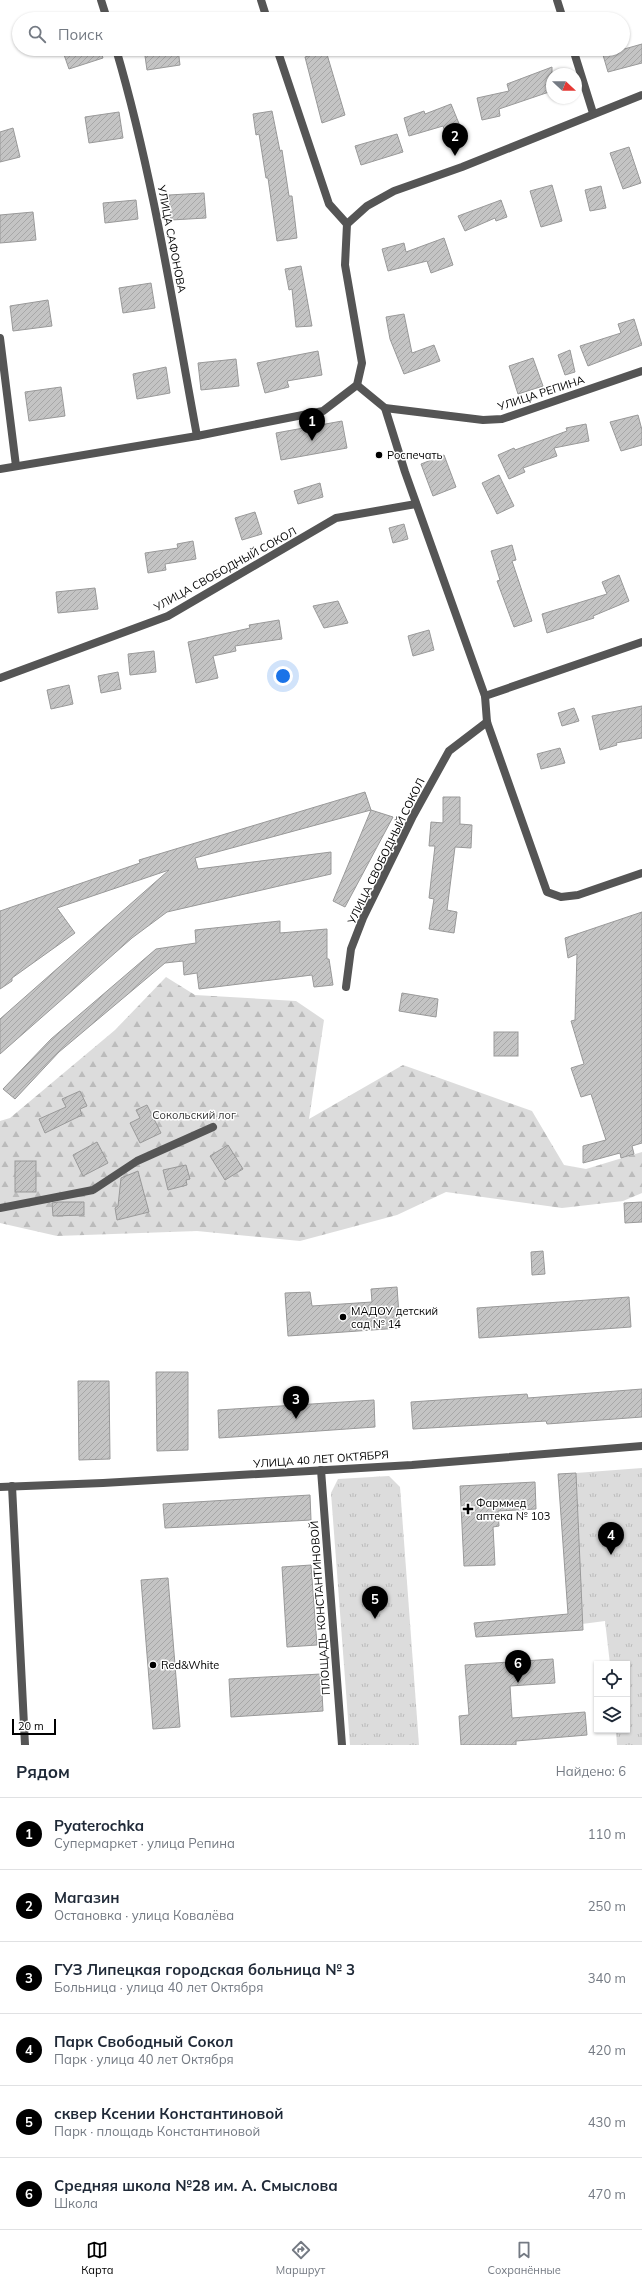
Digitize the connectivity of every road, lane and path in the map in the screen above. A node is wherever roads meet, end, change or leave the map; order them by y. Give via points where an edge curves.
1 (101, 0) edge
2 (261, 0) edge
3 (557, 0) edge
4 (105, 12) edge
5 (265, 12) edge
6 (561, 12) edge
7 (118, 56) edge
8 (279, 56) edge
9 (575, 56) edge
10 (642, 95) edge
11 (594, 113) junction
12 (347, 224) junction
13 (0, 338) edge
14 (642, 371) edge
15 (357, 385) junction
16 (385, 408) junction
17 (197, 436) junction
18 (16, 466) junction
19 (0, 469) edge
20 (416, 504) junction
21 (642, 642) edge
22 (0, 678) edge
23 (485, 696) junction
24 (487, 722) junction
25 (642, 873) edge
26 (346, 987) dead end
27 (213, 1127) dead end
28 (0, 1208) edge
29 (642, 1446) edge
30 (321, 1470) junction
31 (12, 1486) junction
32 (0, 1487) edge
33 (25, 1745) edge
34 (342, 1745) edge

1 - 4 street
2 - 5 street
3 - 6 street
7 - 17 street, УЛИЦА САФОНОВА via 133,108 158,225
8 - 12 street via 329,204
9 - 11 street
10 - 11 street
11 - 12 street via 394,192 367,206
12 - 15 street via 345,265 362,363
13 - 18 street
14 - 16 street, УЛИЦА РЕПИНА via 502,419 483,420
15 - 16 street
15 - 17 street via 323,411
16 - 20 street
17 - 18 street
18 - 19 street
20 - 22 street, УЛИЦА СВОБОДНЫЙ СОКОЛ via 336,518 168,616
20 - 23 street
21 - 23 street
23 - 24 street
24 - 25 street via 548,892 561,897 578,895
24 - 26 street, УЛИЦА СВОБОДНЫЙ СОКОЛ via 449,751 413,816 351,949
27 - 28 street via 137,1161 93,1190
29 - 30 street, УЛИЦА 40 ЛЕТ ОКТЯБРЯ
30 - 31 street, УЛИЦА 40 ЛЕТ ОКТЯБРЯ
30 - 34 street, ПЛОЩАДЬ КОНСТАНТИНОВОЙ
31 - 32 street, УЛИЦА 40 ЛЕТ ОКТЯБРЯ
31 - 33 street

